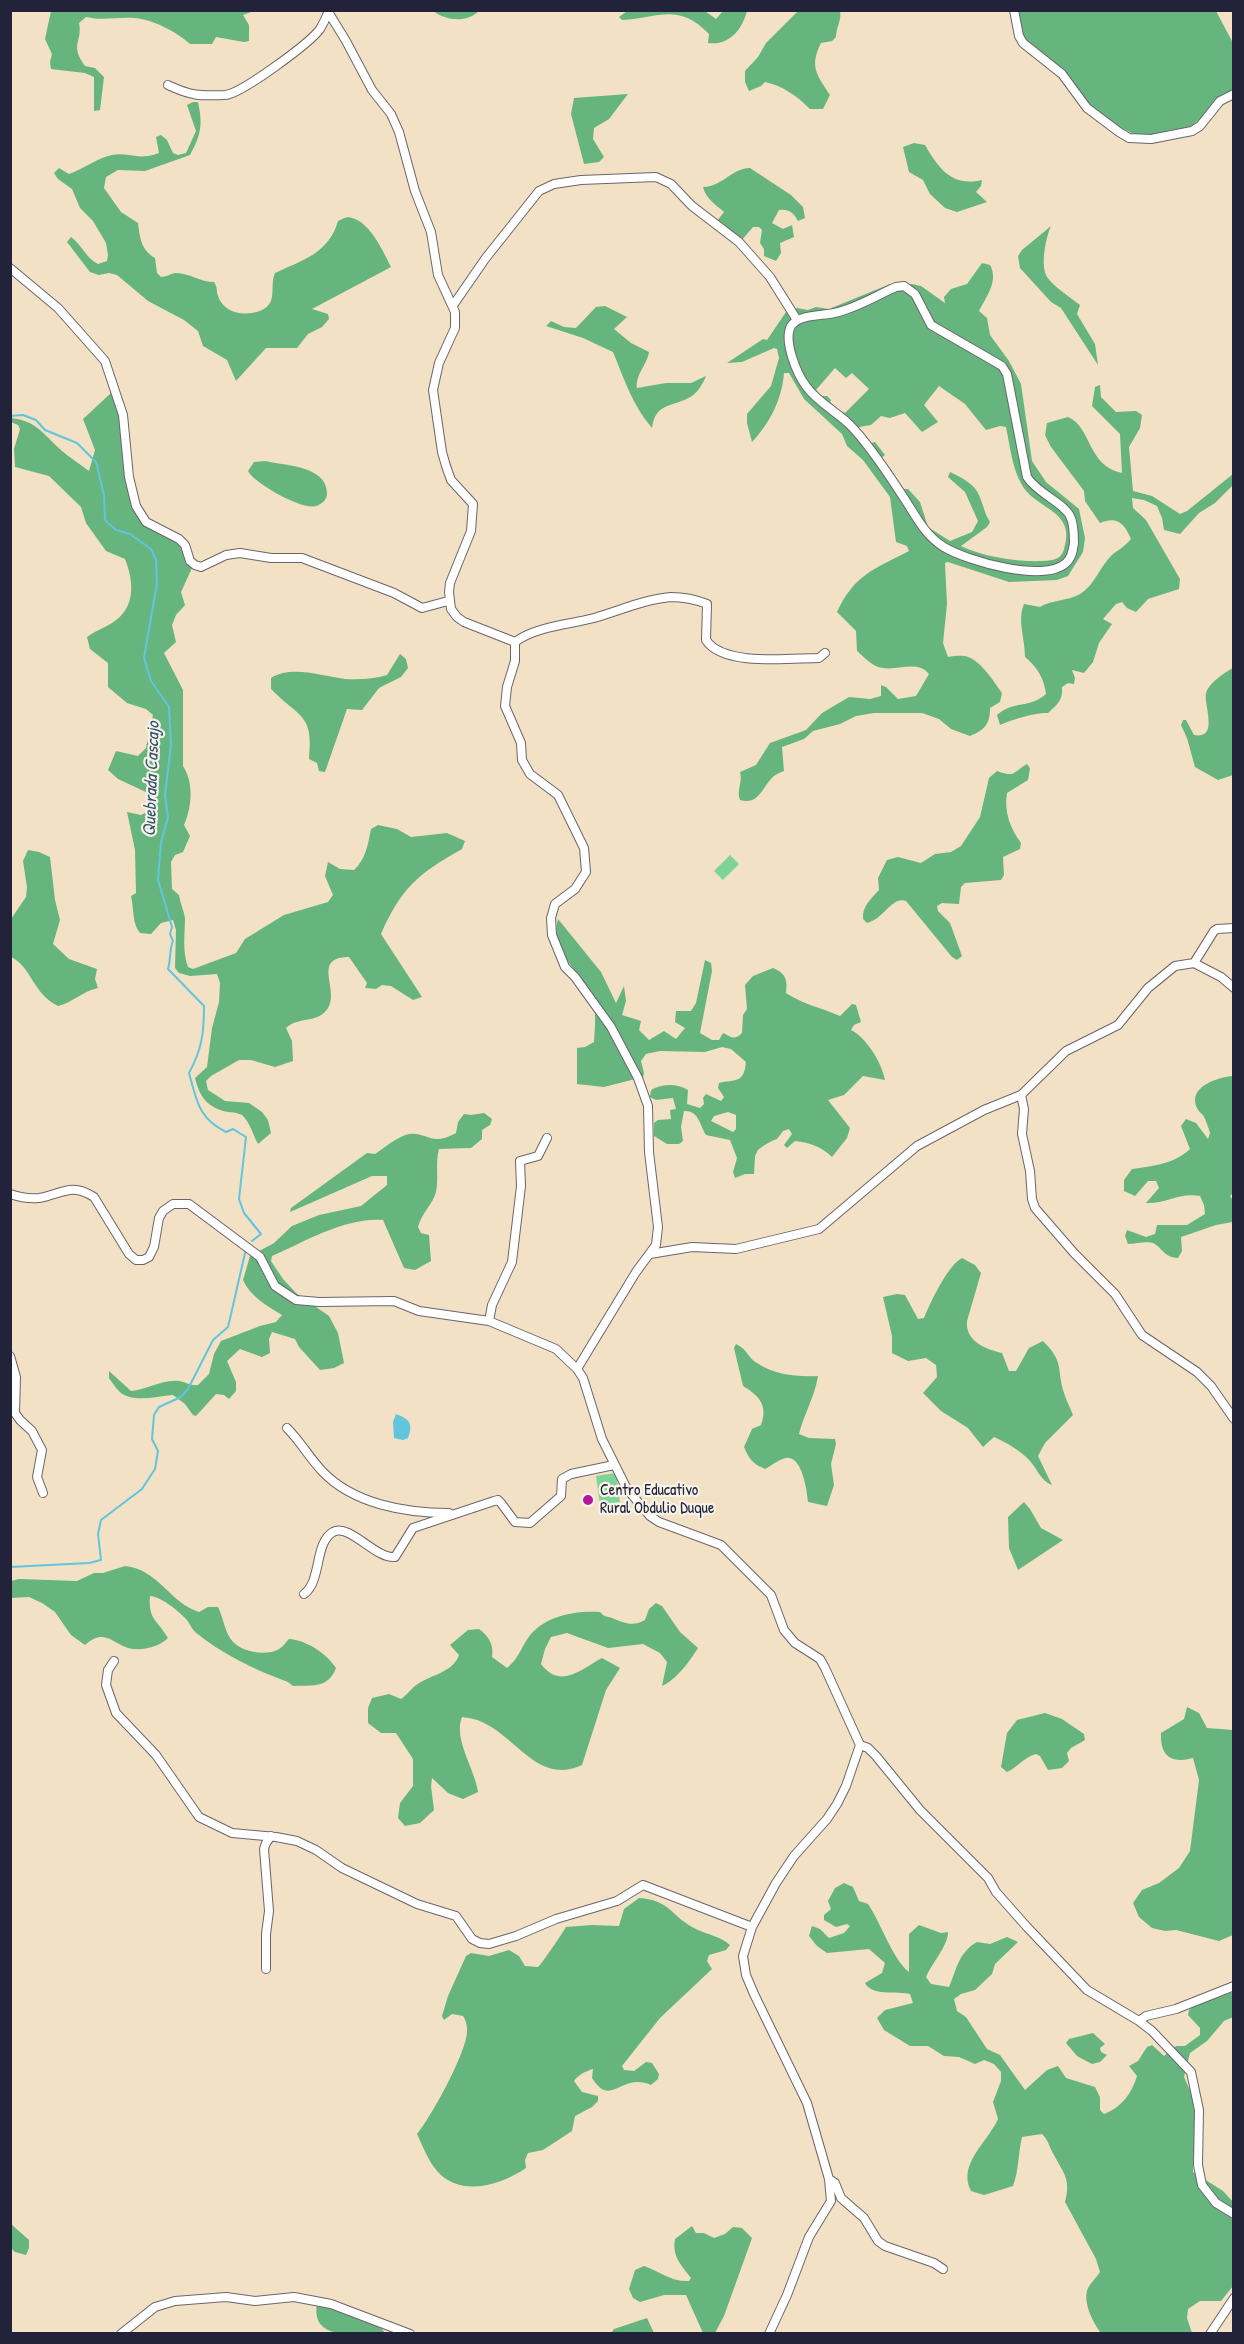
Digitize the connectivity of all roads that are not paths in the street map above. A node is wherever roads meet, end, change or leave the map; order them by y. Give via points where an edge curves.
1 (1014, 10) edge
2 (327, 12) edge
3 (168, 85) dead end
4 (1233, 94) edge
5 (10, 268) edge
6 (453, 304) junction
7 (798, 320) junction
8 (448, 601) junction
9 (515, 642) junction
10 (825, 653) dead end
11 (1233, 928) edge
12 (1194, 963) junction
13 (1233, 988) edge
14 (1021, 1095) junction
15 (547, 1138) dead end
16 (10, 1194) edge
17 (650, 1254) junction
18 (489, 1321) junction
19 (10, 1356) edge
20 (577, 1369) junction
21 (1233, 1419) edge
22 (287, 1428) dead end
23 (614, 1465) junction
24 (43, 1493) dead end
25 (456, 1513) junction
26 (304, 1594) dead end
27 (114, 1661) dead end
28 (860, 1745) junction
29 (271, 1836) junction
30 (752, 1927) junction
31 (266, 1969) dead end
32 (1233, 1986) edge
33 (1139, 2021) junction
34 (830, 2179) junction
35 (1233, 2214) edge
36 (943, 2269) dead end
37 (1233, 2298) edge
38 (121, 2334) edge
39 (410, 2334) edge
40 (769, 2334) edge
41 (1210, 2334) edge

1 - 4 street via 1023,43 1062,74 1093,114 1130,138 1151,139 1192,130 1220,101
2 - 3 street via 319,30 305,43 241,89 226,95 196,96
2 - 6 street via 399,132 431,232 438,275
5 - 8 street via 58,308 105,360 123,416 136,506 146,522 179,539 195,565 201,567 240,553 302,558 394,593 422,608
6 - 7 street via 539,191 581,180 656,177 671,184 692,206 739,242 770,277
6 - 8 street via 455,328 439,363 433,390 444,460 452,480 473,504 473,513
7 - 7 street via 791,327 790,350 807,388 852,426 926,533 961,556 1011,570 1060,568 1068,562 1074,536 1069,513 1032,486 1027,477 1014,403 1002,366 931,325 915,294 904,286 836,313
8 - 9 street via 464,622
9 - 10 street via 545,629 672,597 707,604 706,640 730,655 766,660 819,658
9 - 17 street via 505,706 520,743 522,760 530,774 558,795 582,841 585,856 586,872 552,911 552,935 562,962 611,1027 648,1106 658,1227 656,1245
11 - 12 street via 1214,931
12 - 13 street
12 - 14 street via 1175,966 1156,979 1118,1025 1066,1051
14 - 17 street via 917,1146 819,1228 736,1249 692,1247
14 - 21 street via 1022,1134 1035,1208 1115,1294 1142,1335 1197,1372
15 - 18 street via 538,1156 520,1161 512,1262 492,1305
16 - 18 street via 36,1198 72,1189 87,1192 136,1260 143,1260 152,1252 163,1211 173,1204 189,1204 260,1257 275,1286 296,1300 385,1299 419,1311
17 - 20 street
18 - 20 street via 556,1349
19 - 24 street via 16,1377 15,1413 32,1431 42,1450 37,1477
20 - 23 street
22 - 25 street via 325,1474 360,1496 386,1508
23 - 25 street via 565,1477 561,1481 561,1496 530,1523 515,1522 498,1500
23 - 28 street via 627,1489 650,1516 721,1545 771,1595 784,1630 795,1643 820,1659
25 - 26 street via 413,1528 395,1557 384,1556 339,1530 330,1534 322,1548 313,1585
27 - 29 street via 106,1685 116,1713 156,1755 199,1817 232,1833
28 - 30 street via 837,1804 794,1856
28 - 33 street via 876,1756 920,1810 988,1878 996,1892 1087,1990
29 - 30 street via 305,1845 342,1868 417,1904 451,1913 480,1943 503,1941 556,1918 617,1901 643,1885
29 - 31 street via 264,1849 269,1911
30 - 34 street via 743,1956 746,1975 807,2103
32 - 33 street
33 - 35 street via 1191,2072 1199,2110 1198,2165 1203,2185 1216,2203
34 - 36 street via 841,2198 864,2218 878,2241
34 - 40 street via 831,2201 809,2237
37 - 41 street
38 - 39 street via 160,2305 226,2297 255,2301 294,2297 319,2300

